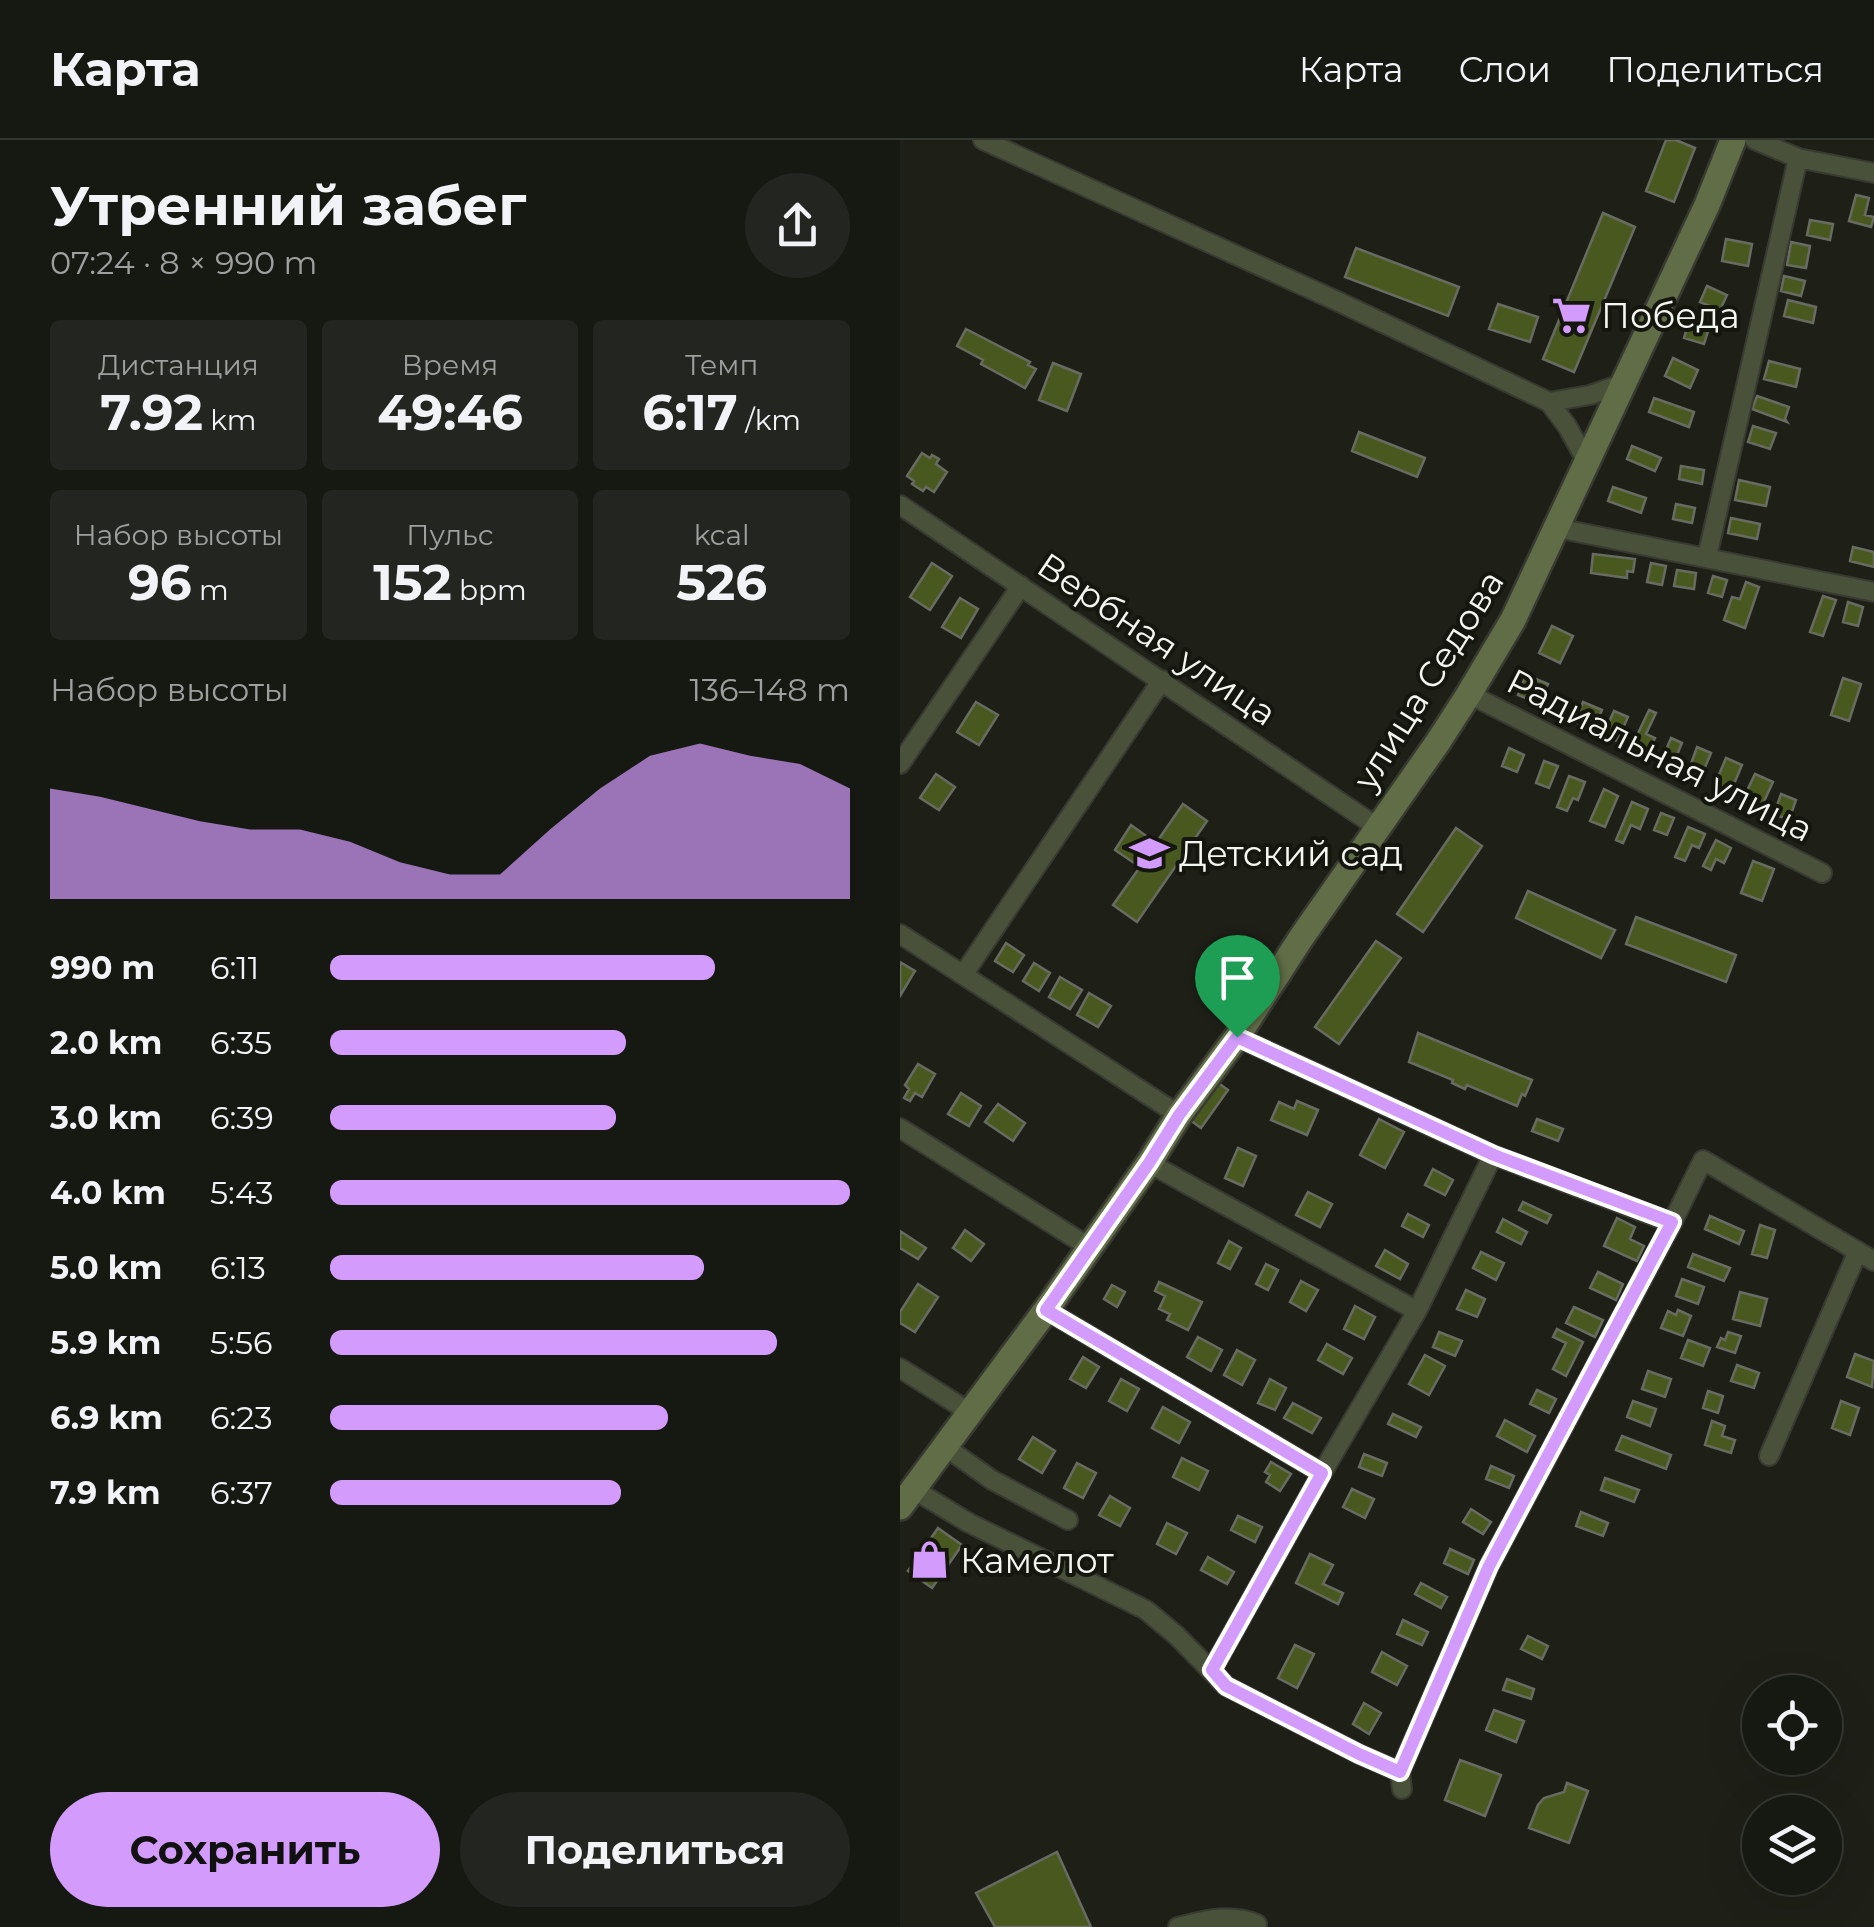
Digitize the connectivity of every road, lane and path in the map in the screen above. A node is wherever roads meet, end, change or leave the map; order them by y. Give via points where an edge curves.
1 (983, 140) edge
2 (1733, 140) edge
3 (1755, 140) edge
4 (1798, 158) junction
5 (1874, 173) edge
6 (1626, 383) junction
7 (1549, 402) junction
8 (1587, 462) junction
9 (900, 505) edge
10 (1556, 528) junction
11 (1707, 557) junction
12 (1020, 586) junction
13 (1874, 592) edge
14 (1162, 680) junction
15 (1469, 694) junction
16 (900, 764) edge
17 (1378, 827) junction
18 (1822, 873) dead end
19 (900, 934) edge
20 (964, 975) junction
21 (1237, 1037) junction
22 (1179, 1115) junction
23 (900, 1128) edge
24 (1494, 1155) junction
25 (1149, 1163) junction
26 (1672, 1222) junction
27 (1088, 1247) junction
28 (1866, 1256) edge
29 (1046, 1310) junction
30 (1417, 1311) junction
31 (900, 1368) edge
32 (971, 1414) junction
33 (944, 1446) junction
34 (1768, 1456) dead end
35 (1322, 1473) junction
36 (907, 1498) edge
37 (1068, 1520) dead end
38 (1212, 1670) junction
39 (1257, 1924) dead end
40 (1178, 1927) edge

1 - 7 street
2 - 6 street, улица Седова
3 - 4 street
4 - 5 street
4 - 11 street
6 - 7 street
6 - 8 street, улица Седова
7 - 8 street
8 - 10 street, улица Седова
9 - 12 street, Вербная улица
10 - 11 street
10 - 15 street, улица Седова
11 - 13 street
12 - 14 street, Вербная улица
12 - 16 street
14 - 17 street, Вербная улица
14 - 20 street
15 - 17 street, улица Седова
15 - 18 street, Радиальная улица
17 - 21 street, улица Седова
19 - 20 street
20 - 22 street
21 - 22 street, улица Седова
21 - 24 street
22 - 25 street, улица Седова
23 - 27 street
24 - 26 street
24 - 30 street
25 - 27 street, улица Седова
25 - 30 street
26 - 28 street via 1703,1160
26 - 38 street via 1489,1566 1401,1780 1226,1686
27 - 29 street, улица Седова
28 - 34 street
29 - 32 street, улица Седова
29 - 35 street
30 - 35 street
31 - 32 street
32 - 33 street, улица Седова
33 - 36 street, улица Седова
33 - 37 street
35 - 38 street
36 - 38 street via 1146,1610
39 - 40 street via 1224,1916

